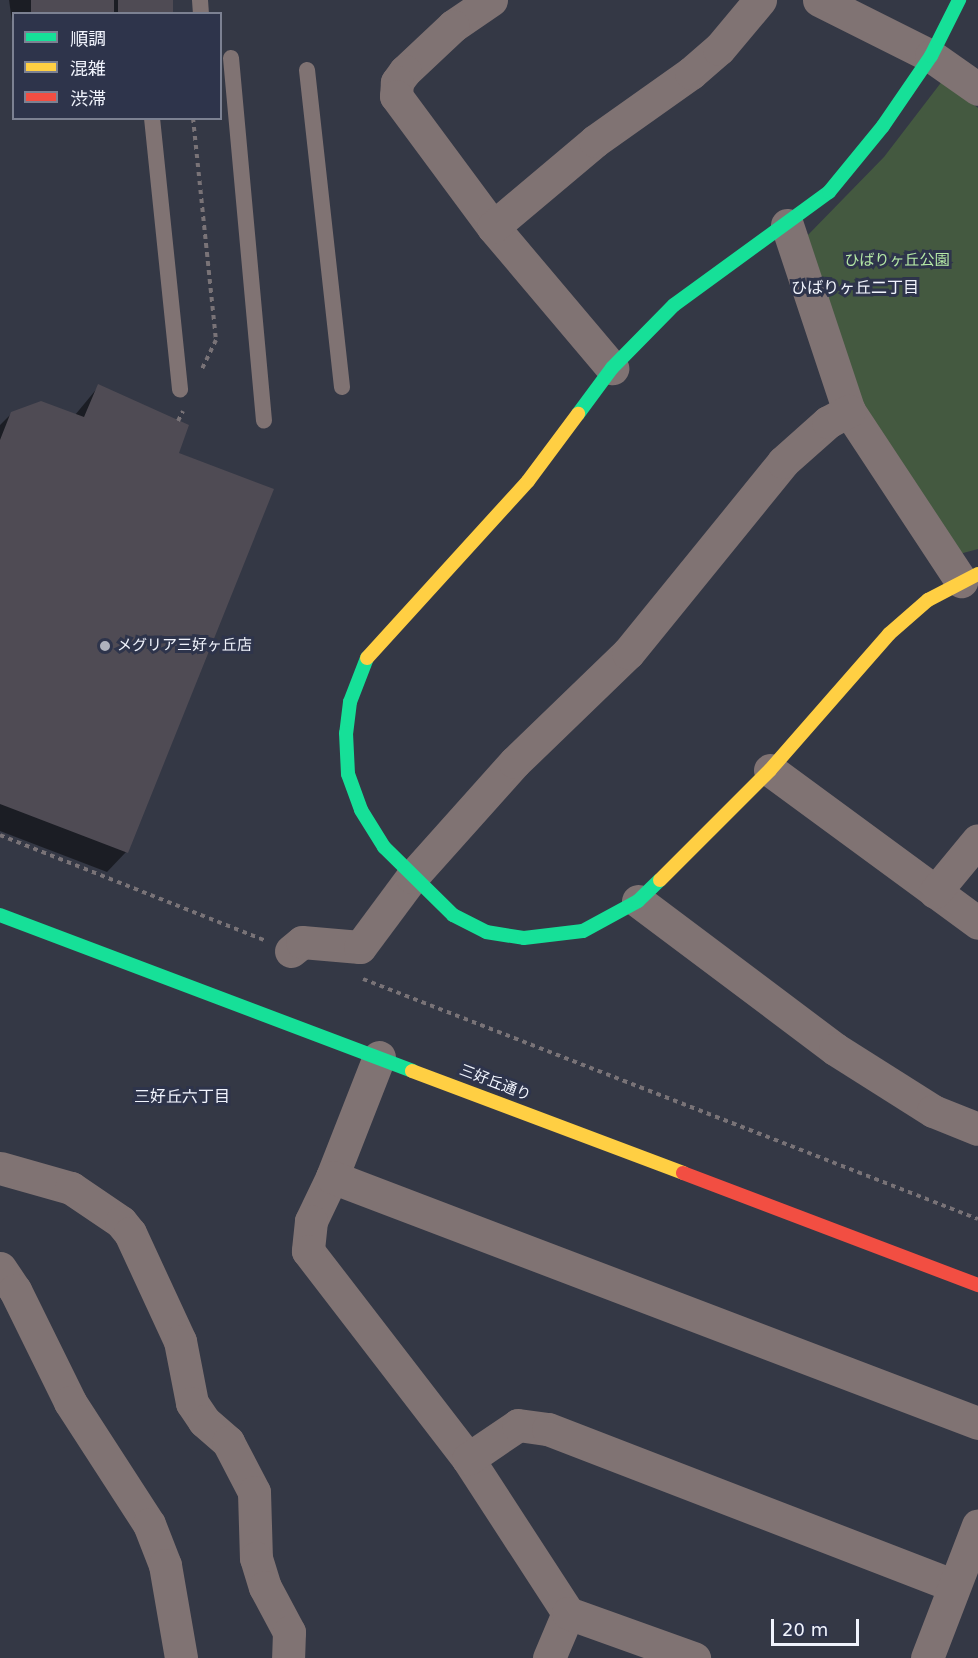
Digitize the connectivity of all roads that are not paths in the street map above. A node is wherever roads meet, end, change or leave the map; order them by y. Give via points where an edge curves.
1 (491, 0) edge
2 (760, 0) edge
3 (819, 0) edge
4 (959, 0) edge
5 (931, 56) junction
6 (231, 58) dead end
7 (307, 70) dead end
8 (978, 89) edge
9 (152, 120) edge
10 (787, 225) junction
11 (493, 227) junction
12 (612, 368) junction
13 (342, 387) dead end
14 (184, 396) road end
15 (849, 411) junction
16 (264, 420) dead end
17 (969, 578) edge
18 (770, 770) junction
19 (978, 840) edge
20 (412, 877) junction
21 (935, 892) junction
22 (639, 901) junction
23 (0, 915) edge
24 (978, 923) edge
25 (291, 951) road end
26 (379, 1057) junction
27 (978, 1130) edge
28 (0, 1168) edge
29 (332, 1177) junction
30 (0, 1268) edge
31 (978, 1285) edge
32 (978, 1423) edge
33 (468, 1459) junction
34 (978, 1525) edge
35 (954, 1586) junction
36 (568, 1613) junction
37 (181, 1658) edge
38 (288, 1658) edge
39 (549, 1658) edge
40 (694, 1658) edge
41 (927, 1658) edge

1 - 11 street via 453,26 405,71 397,82 396,96
2 - 11 street via 719,49 691,74 595,141
3 - 5 street
4 - 5 street
5 - 8 street
5 - 10 street via 854,163 829,192
6 - 16 lane
7 - 13 lane
9 - 14 lane
10 - 12 street via 674,305
10 - 15 street
11 - 12 street
12 - 20 street via 528,481 381,639 362,665 350,702 346,733 348,774 361,810 384,847
15 - 17 street
15 - 20 street via 828,422 783,462 628,653 515,762
17 - 18 street via 928,600 889,634
18 - 21 street
18 - 22 street
19 - 21 street
20 - 22 street via 453,915 486,932 524,938 583,931
20 - 25 street via 360,947 302,942
21 - 24 street
22 - 27 street via 843,1055 933,1111
23 - 26 street, 三好丘通り
26 - 29 street
26 - 31 street, 三好丘通り
28 - 38 street via 71,1188 121,1222 130,1233 180,1341 192,1403 204,1421 228,1442 254,1492 256,1558 265,1587 289,1632
29 - 32 street
29 - 33 street via 311,1221 308,1251
30 - 37 street via 15,1290 70,1402 149,1524 165,1565
33 - 35 street via 518,1425 548,1429
33 - 36 street
34 - 35 street
35 - 41 street
36 - 39 street
36 - 40 street

